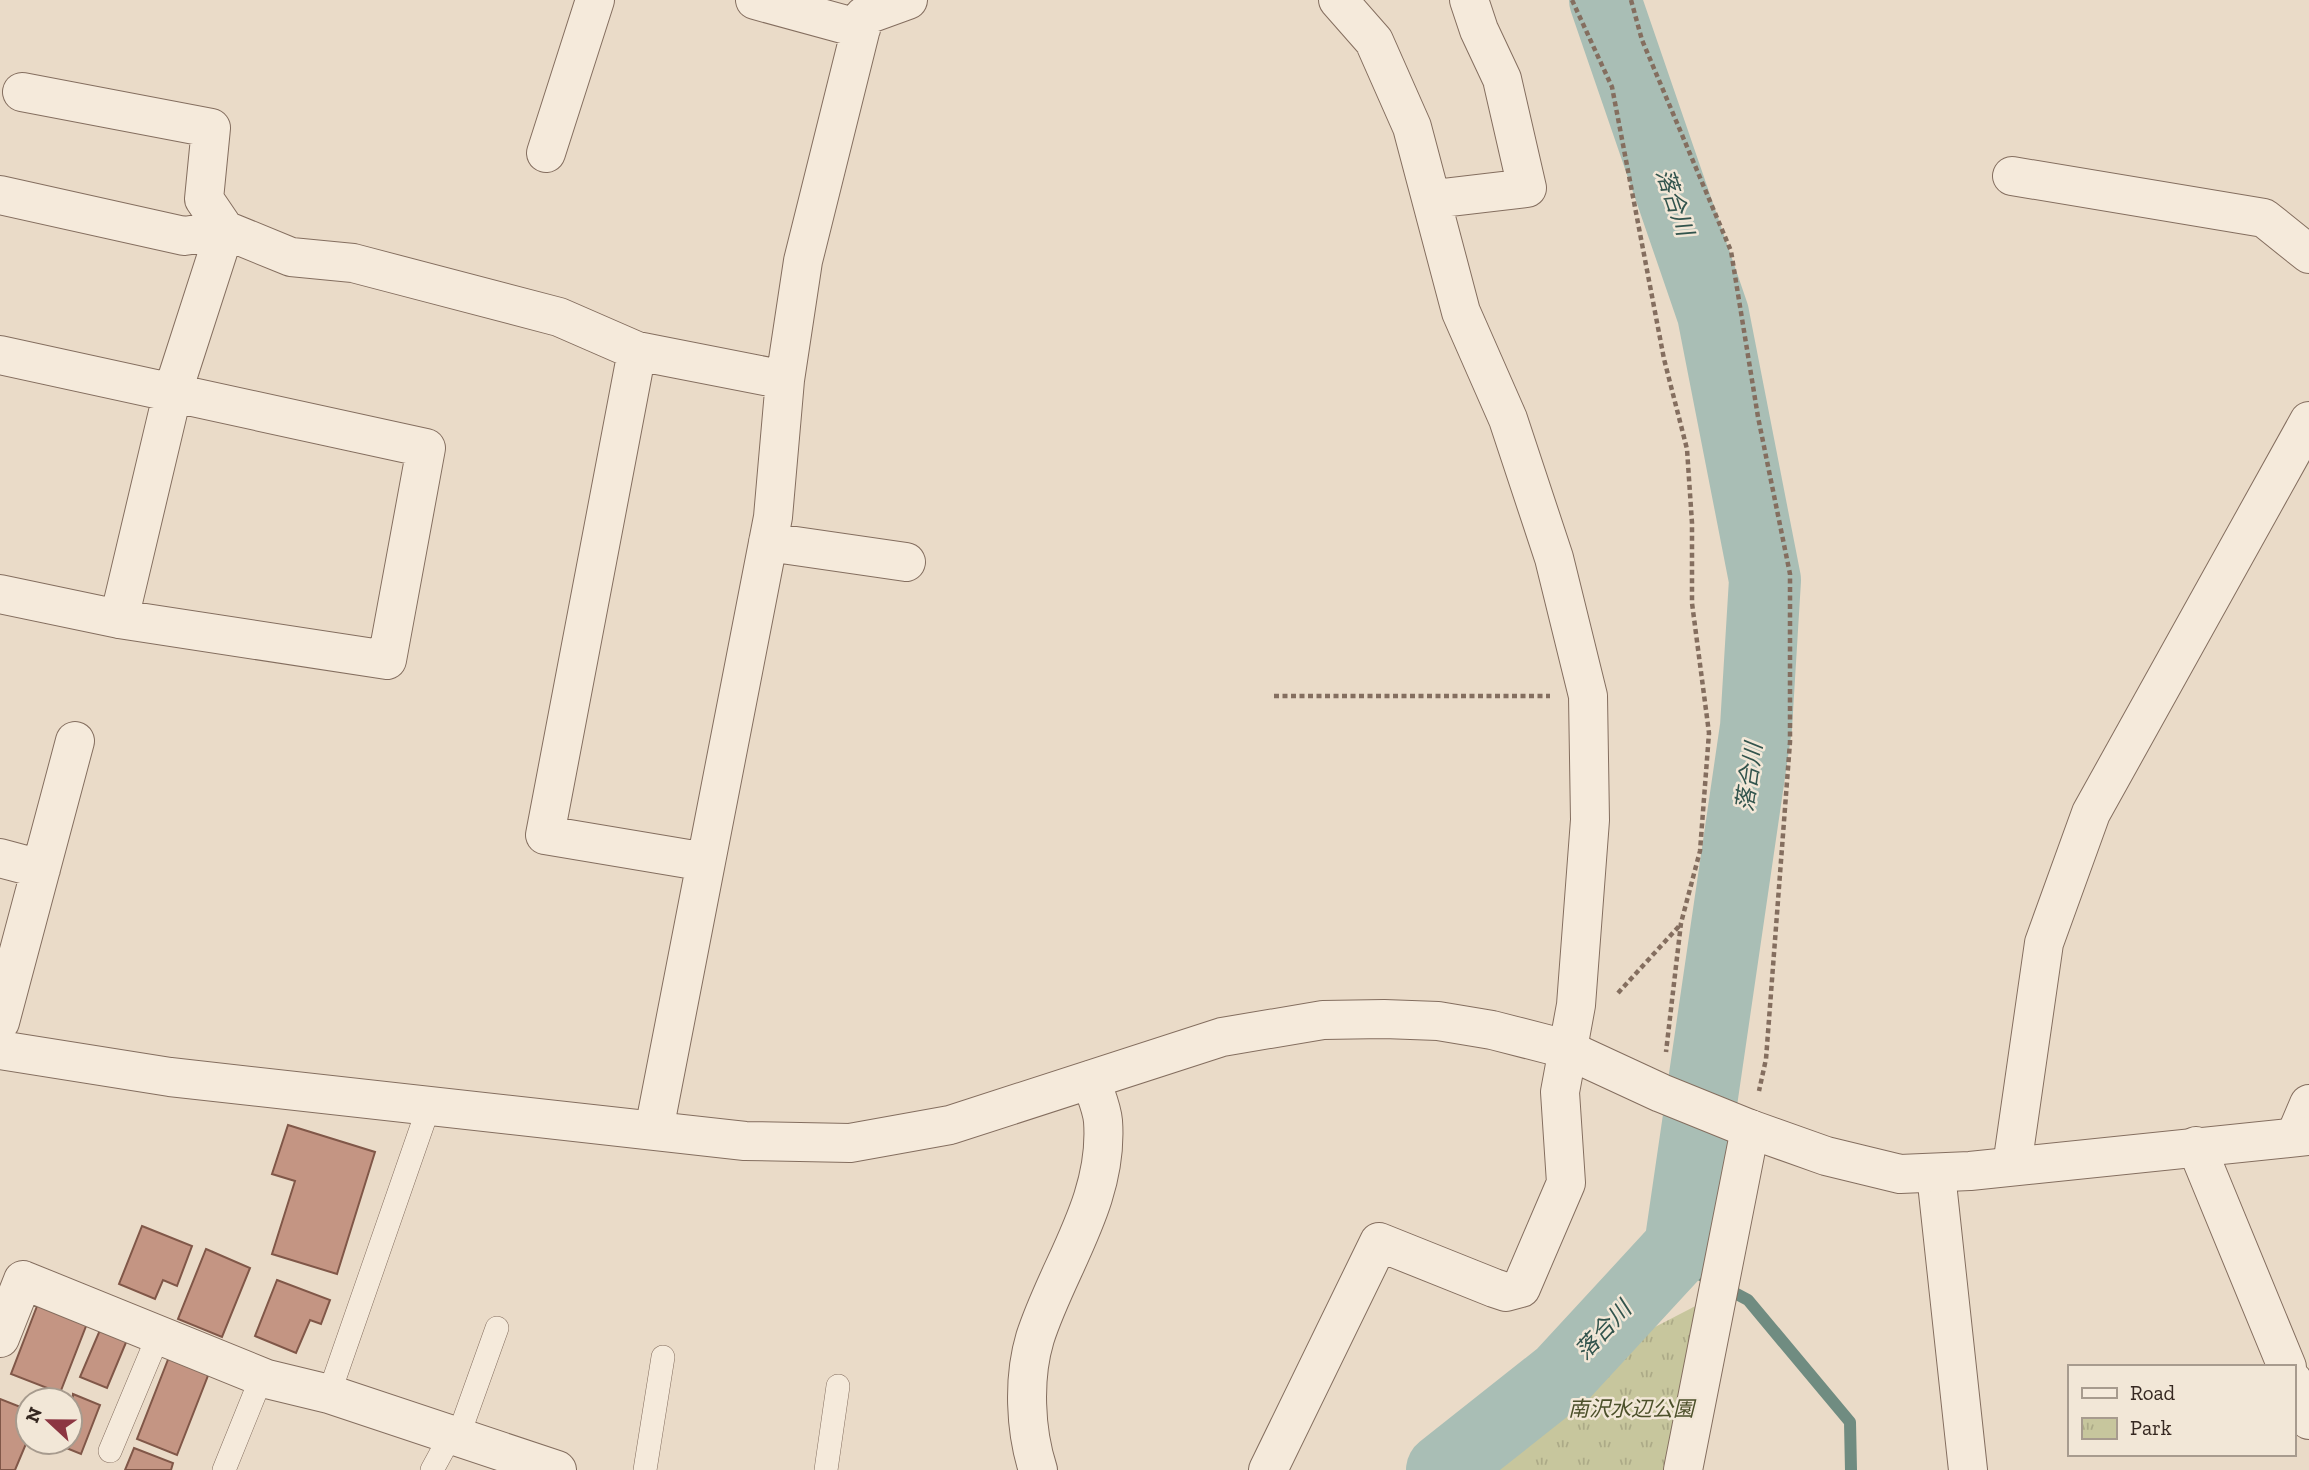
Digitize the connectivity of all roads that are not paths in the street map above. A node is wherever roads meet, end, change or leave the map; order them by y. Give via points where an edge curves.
1 (595, 0) edge
2 (755, 0) edge
3 (908, 0) edge
4 (1338, 0) edge
5 (1469, 0) edge
6 (861, 29) junction
7 (22, 92) dead end
8 (546, 153) dead end
9 (2012, 176) dead end
10 (0, 195) edge
11 (1434, 199) junction
12 (226, 230) junction
13 (2309, 254) edge
14 (637, 351) junction
15 (0, 355) edge
16 (785, 380) junction
17 (173, 391) junction
18 (2309, 421) edge
19 (768, 542) junction
20 (906, 562) dead end
21 (0, 594) edge
22 (119, 619) junction
23 (75, 740) dead end
24 (0, 858) edge
25 (706, 862) junction
26 (41, 869) junction
27 (0, 1023) edge
28 (1566, 1049) junction
29 (0, 1051) edge
30 (1091, 1080) junction
31 (429, 1106) junction
32 (2304, 1126) edge
33 (1745, 1127) junction
34 (654, 1130) junction
35 (2196, 1146) junction
36 (2012, 1166) junction
37 (1936, 1174) junction
38 (497, 1328) dead end
39 (159, 1334) junction
40 (0, 1338) edge
41 (663, 1357) dead end
42 (2286, 1365) edge
43 (262, 1376) junction
44 (838, 1386) dead end
45 (329, 1394) junction
46 (454, 1436) junction
47 (110, 1451) dead end
48 (224, 1470) edge
49 (432, 1470) edge
50 (557, 1470) edge
51 (645, 1470) edge
52 (826, 1470) edge
53 (1038, 1470) edge
54 (1268, 1470) edge
55 (1683, 1470) edge
56 (1968, 1470) edge

1 - 8 street
2 - 6 street
3 - 6 street via 864,16
4 - 11 street via 1374,41 1412,127
5 - 11 street via 1502,79 1527,188
6 - 16 street via 803,261
7 - 12 street via 211,128 204,199
9 - 13 street via 2264,218
10 - 12 street via 184,236
11 - 28 street via 1461,312 1508,419 1554,558 1588,696 1590,820 1576,1005
12 - 14 street via 291,257 353,263 559,317
12 - 17 street
14 - 16 street
14 - 25 street via 545,835
15 - 17 street
16 - 19 street
17 - 22 street
17 - 22 street via 426,448 387,660
18 - 36 street via 2091,813 2044,943
19 - 20 street
19 - 25 street
21 - 22 street
23 - 26 street
24 - 26 street
25 - 34 street
26 - 27 street
28 - 30 street via 1438,1021 1323,1020 1222,1037
28 - 33 street
28 - 54 street via 1560,1092 1566,1183 1521,1288 1506,1292 1379,1242
29 - 31 street via 170,1077
30 - 34 street via 950,1125 850,1143 745,1141
30 - 53 street via 1103,1119 1093,1196 1030,1360 1030,1433
31 - 34 street
31 - 45 lane
32 - 35 street
33 - 37 street via 1861,1166 1900,1174
33 - 55 street
35 - 36 street
35 - 42 street
36 - 37 street
37 - 56 street
38 - 46 lane
39 - 40 street via 23,1280
39 - 43 street
39 - 47 lane
41 - 51 lane
43 - 45 street
43 - 48 lane
44 - 52 lane
45 - 46 street
46 - 49 lane
46 - 50 street

